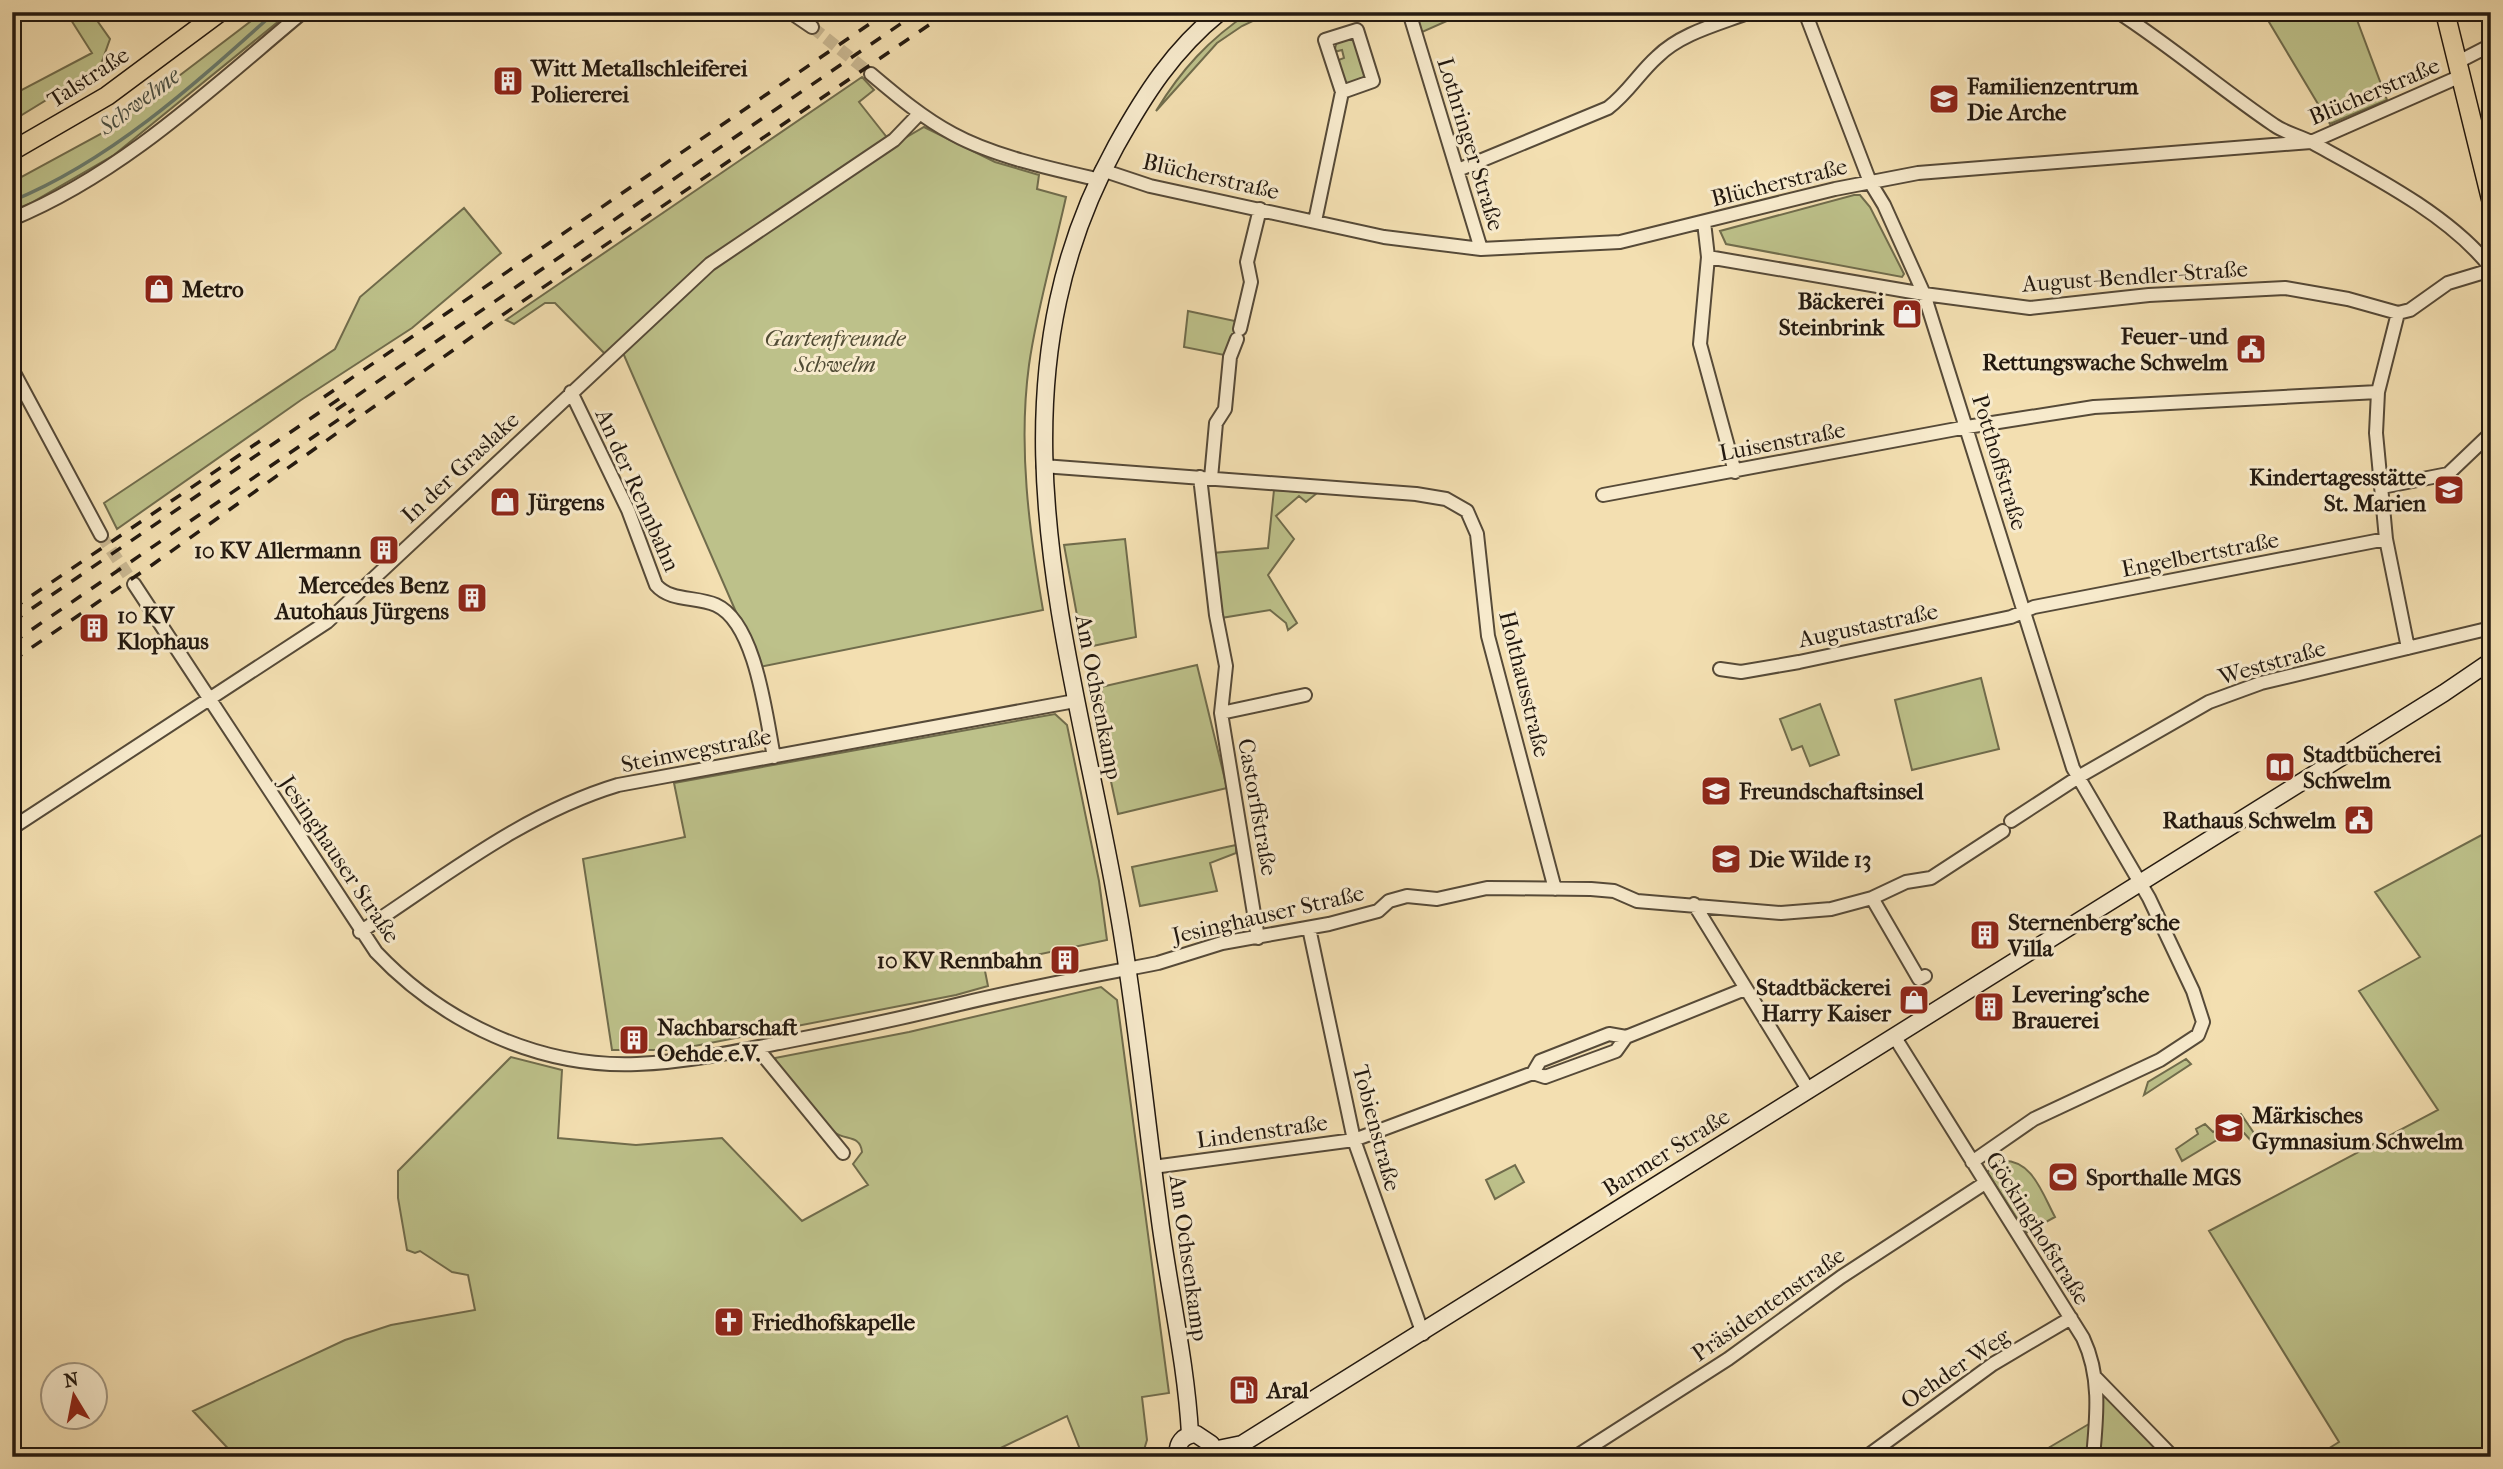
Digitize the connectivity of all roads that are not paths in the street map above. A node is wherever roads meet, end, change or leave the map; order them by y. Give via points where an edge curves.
1 (220, 12) edge
2 (303, 12) edge
3 (790, 12) edge
4 (1220, 12) edge
5 (1409, 12) edge
6 (1750, 12) edge
7 (1805, 12) edge
8 (2118, 12) edge
9 (2445, 12) edge
10 (812, 27) tunnel mouth
11 (2491, 46) edge
12 (2460, 69) junction
13 (871, 74) tunnel mouth
14 (1342, 92) junction
15 (919, 114) junction
16 (2311, 142) junction
17 (12, 150) edge
18 (1458, 170) junction
19 (1099, 174) junction
20 (1870, 182) junction
21 (2491, 199) edge
22 (1260, 209) junction
23 (12, 219) edge
24 (1315, 221) junction
25 (1704, 222) junction
26 (1481, 249) junction
27 (1708, 257) junction
28 (2491, 269) edge
29 (1924, 294) junction
30 (2398, 313) junction
31 (12, 369) edge
32 (570, 392) junction
33 (2378, 392) junction
34 (1967, 427) junction
35 (2491, 433) edge
36 (1043, 466) junction
37 (1735, 472) junction
38 (1206, 477) junction
39 (2382, 486) junction
40 (1603, 495) dead end
41 (101, 535) tunnel mouth
42 (2386, 539) junction
43 (134, 584) tunnel mouth
44 (2024, 612) junction
45 (2491, 628) edge
46 (2408, 648) junction
47 (2491, 661) edge
48 (1720, 669) dead end
49 (1305, 695) dead end
50 (209, 698) junction
51 (1075, 701) junction
52 (1221, 713) junction
53 (774, 757) junction
54 (2080, 776) junction
55 (12, 828) edge
56 (2140, 883) junction
57 (1555, 889) junction
58 (1872, 898) junction
59 (1694, 904) junction
60 (1309, 928) junction
61 (360, 932) junction
62 (1258, 938) junction
63 (1127, 968) junction
64 (1925, 976) dead end
65 (1745, 989) junction
66 (1894, 1037) junction
67 (757, 1048) junction
68 (1809, 1091) junction
69 (1354, 1140) junction
70 (844, 1153) dead end
71 (1972, 1162) junction
72 (1153, 1167) junction
73 (1985, 1184) junction
74 (2071, 1318) junction
75 (1423, 1334) junction
76 (2096, 1378) junction
77 (1190, 1434) junction
78 (1212, 1453) edge
79 (1178, 1457) edge
80 (1575, 1457) edge
81 (1866, 1457) edge
82 (2093, 1457) edge
83 (2173, 1457) edge

1 - 17 main road, Talstraße via 107,96
2 - 23 street via 201,98 123,155 82,184
3 - 10 street
4 - 19 main road, Am Ochsenkamp via 1196,31 1154,80
5 - 18 street, Lothringer Straße
6 - 18 street via 1675,43 1608,108
7 - 20 street, Potthoffstraße
8 - 16 street via 2276,127
9 - 12 main road
11 - 12 street, Blücherstraße
12 - 16 street, Blücherstraße
12 - 21 main road
13 - 15 street, Blücherstraße
14 - 14 street via 1373,81 1357,30 1325,40
14 - 24 street
15 - 19 street, Blücherstraße via 955,136 998,153
15 - 32 street, In der Graslake via 894,140 710,264
16 - 20 street, Blücherstraße via 1918,173
16 - 28 street via 2436,216 2459,233
18 - 26 street, Lothringer Straße
19 - 22 street, Blücherstraße
19 - 36 main road, Am Ochsenkamp via 1074,239 1054,320
20 - 25 street, Blücherstraße
20 - 29 street, Potthoffstraße
22 - 24 street, Blücherstraße
22 - 38 street, Castorffstraße via 1247,262 1251,282 1230,357 1225,409 1216,423
24 - 26 street, Blücherstraße via 1384,237
25 - 26 street, Blücherstraße via 1620,242
25 - 27 street
27 - 29 street, August-Bendler-Straße
27 - 37 street via 1700,344
28 - 30 street via 2448,283 2410,310
29 - 30 street, August-Bendler-Straße via 2030,307 2285,288
29 - 34 street, Potthoffstraße
30 - 33 street
31 - 41 street
32 - 50 street, In der Graslake via 327,622
32 - 53 street, An der Rennbahn via 632,520 656,586 663,594 707,601 733,617 761,688
33 - 34 street, Luisenstraße via 2094,407
33 - 39 street via 2376,433
34 - 37 street, Luisenstraße
34 - 44 street, Potthoffstraße
35 - 39 street via 2448,474
36 - 38 street
36 - 51 main road, Am Ochsenkamp via 1046,528
37 - 40 street, Luisenstraße
38 - 52 street, Castorffstraße via 1226,683
38 - 57 street, Holthausstraße via 1446,499 1467,512 1478,534 1488,636
39 - 42 street
42 - 44 street, Engelbertstraße
42 - 46 street
43 - 50 street, Jesinghauser Straße
44 - 48 street, Augustastraße via 1799,662 1741,671
44 - 54 street, Potthoffstraße via 2073,768
45 - 46 street, Weststraße
46 - 54 street, Weststraße via 2262,683 2209,702
47 - 56 main road, Barmer Straße
49 - 52 street
50 - 55 street, In der Graslake
50 - 61 street, Jesinghauser Straße
51 - 53 street, Steinwegstraße
51 - 63 main road, Am Ochsenkamp
52 - 62 street, Castorffstraße
53 - 61 street, Steinwegstraße via 618,785 559,805
54 - 56 street, Potthoffstraße
54 - 58 street, Jesinghauser Straße via 1931,878 1906,882
56 - 66 main road, Barmer Straße
56 - 71 street, Potthoffstraße via 2193,991 2203,1022 2199,1035 2145,1068 2034,1119
57 - 59 street, Jesinghauser Straße via 1614,891 1637,901
57 - 60 street, Jesinghauser Straße via 1501,887 1437,899 1407,896 1389,901 1378,911
58 - 59 street, Jesinghauser Straße via 1804,912
58 - 64 street via 1919,979
59 - 65 street
60 - 62 street, Jesinghauser Straße
60 - 69 street, Tobienstraße
61 - 67 street, Jesinghauser Straße via 403,981 439,1007 519,1045 567,1058 636,1064
62 - 63 street, Jesinghauser Straße
63 - 67 street, Jesinghauser Straße
63 - 72 main road, Am Ochsenkamp
65 - 68 street
65 - 69 street, Lindenstraße via 1626,1037 1609,1034 1540,1061 1534,1073
66 - 68 main road, Barmer Straße
66 - 71 street, Göckinghofstraße
67 - 70 street
68 - 75 main road, Barmer Straße
69 - 72 street, Lindenstraße
69 - 75 street, Tobienstraße
71 - 73 street, Göckinghofstraße
72 - 77 main road, Am Ochsenkamp
73 - 74 street, Göckinghofstraße
73 - 80 street, Präsidentenstraße
74 - 76 street, Göckinghofstraße via 2093,1359
74 - 81 street, Oehder Weg via 1993,1364
75 - 78 main road, Barmer Straße via 1242,1444
76 - 82 street, Göckinghofstraße
76 - 83 street
77 - 78 main road via 1208,1439
77 - 79 main road via 1180,1443

